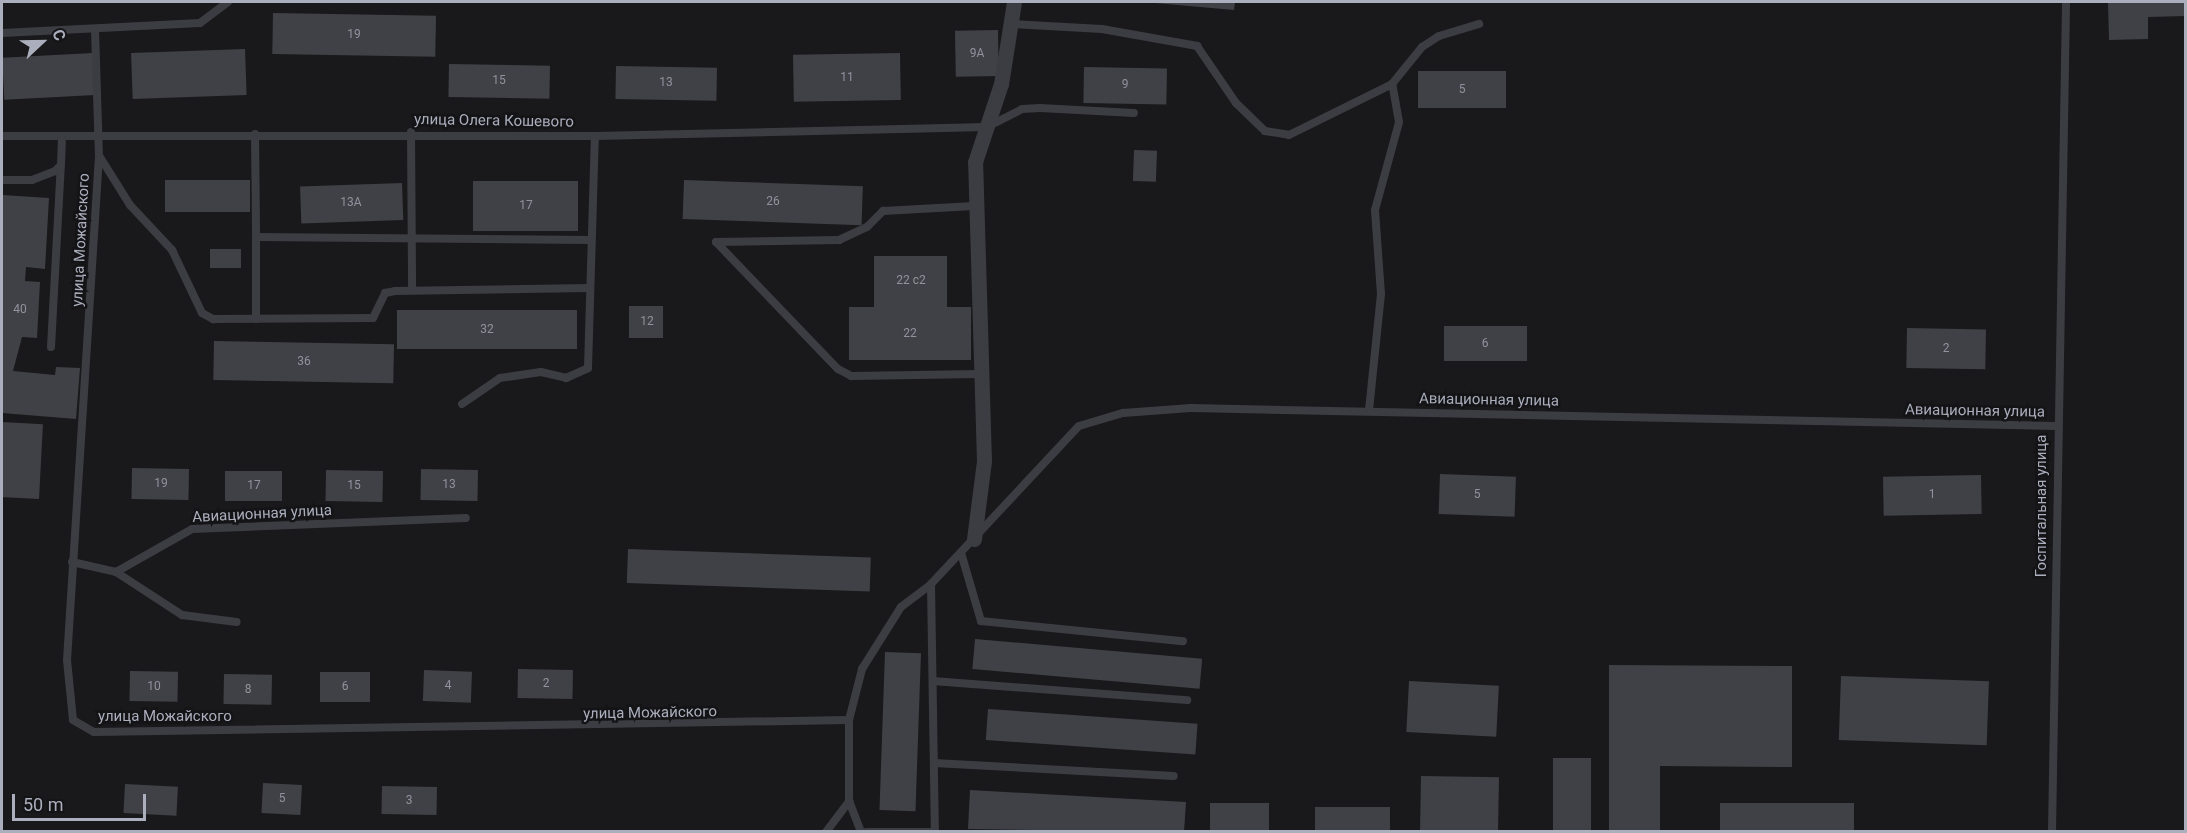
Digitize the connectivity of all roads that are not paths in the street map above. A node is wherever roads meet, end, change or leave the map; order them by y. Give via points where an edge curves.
1 (228, 2) edge
2 (1014, 2) edge
3 (2066, 2) edge
4 (1012, 24) junction
5 (1479, 24) dead end
6 (95, 30) junction
7 (2, 33) edge
8 (1392, 84) junction
9 (1134, 113) dead end
10 (987, 128) junction
11 (98, 132) junction
12 (411, 132) junction
13 (255, 134) junction
14 (2, 136) edge
15 (62, 136) junction
16 (595, 136) junction
17 (99, 156) junction
18 (61, 165) junction
19 (2, 180) edge
20 (974, 206) junction
21 (256, 237) junction
22 (412, 239) junction
23 (591, 240) junction
24 (590, 288) junction
25 (412, 290) junction
26 (256, 319) junction
27 (51, 347) dead end
28 (979, 374) junction
29 (462, 404) dead end
30 (1369, 411) junction
31 (2056, 426) junction
32 (466, 518) dead end
33 (974, 539) junction
34 (961, 553) junction
35 (72, 562) junction
36 (116, 572) junction
37 (931, 584) junction
38 (237, 622) dead end
39 (1183, 641) dead end
40 (933, 681) junction
41 (1187, 700) dead end
42 (849, 720) junction
43 (934, 763) junction
44 (1174, 776) dead end
45 (849, 801) junction
46 (826, 831) edge
47 (861, 831) edge
48 (866, 831) edge
49 (935, 831) edge
50 (2052, 831) edge

1 - 6 lane via 200,23
2 - 4 street
3 - 31 lane, Госпитальная улица
4 - 8 lane via 1102,29 1197,46 1236,103 1276,134 1288,135
4 - 10 street
5 - 8 lane via 1456,28 1422,47
6 - 7 lane
6 - 11 lane, улица Можайского
8 - 30 lane via 1399,122 1375,210 1381,294
9 - 10 lane via 1022,110
10 - 16 lane, улица Олега Кошевого
10 - 20 street via 975,162
11 - 13 lane, улица Олега Кошевого
11 - 15 lane, улица Олега Кошевого
11 - 17 lane, улица Можайского
12 - 13 lane, улица Олега Кошевого
12 - 16 lane, улица Олега Кошевого
12 - 22 lane
13 - 21 lane
14 - 15 lane, улица Олега Кошевого
15 - 18 lane
16 - 23 lane
17 - 26 lane via 130,205 172,250 202,313 213,319
17 - 35 lane, улица Можайского via 85,430
18 - 19 lane via 42,178
18 - 27 lane
20 - 28 street
20 - 28 lane via 883,211 867,227 839,240 716,242 838,369 851,376
21 - 22 lane
21 - 26 lane
22 - 23 lane
22 - 25 lane
23 - 24 lane
24 - 25 lane
24 - 29 lane via 588,368 566,378 541,372 500,378
25 - 26 lane via 385,293 373,318
28 - 33 street via 983,501
30 - 31 lane, Авиационная улица
30 - 33 lane, Авиационная улица via 1191,408 1123,414 1079,426
31 - 50 lane, Госпитальная улица
32 - 36 lane, Авиационная улица via 192,529
33 - 34 lane, Авиационная улица
34 - 37 lane, Авиационная улица
34 - 39 lane via 981,621
35 - 36 lane
35 - 42 lane, улица Можайского via 69,706 73,720 94,732
36 - 38 lane via 182,615
37 - 40 lane
37 - 42 lane, Авиационная улица via 901,607 881,634 862,669
40 - 41 lane
40 - 43 lane
42 - 45 lane, Авиационная улица
43 - 44 lane
43 - 49 lane
45 - 46 lane
45 - 47 lane
48 - 49 lane

